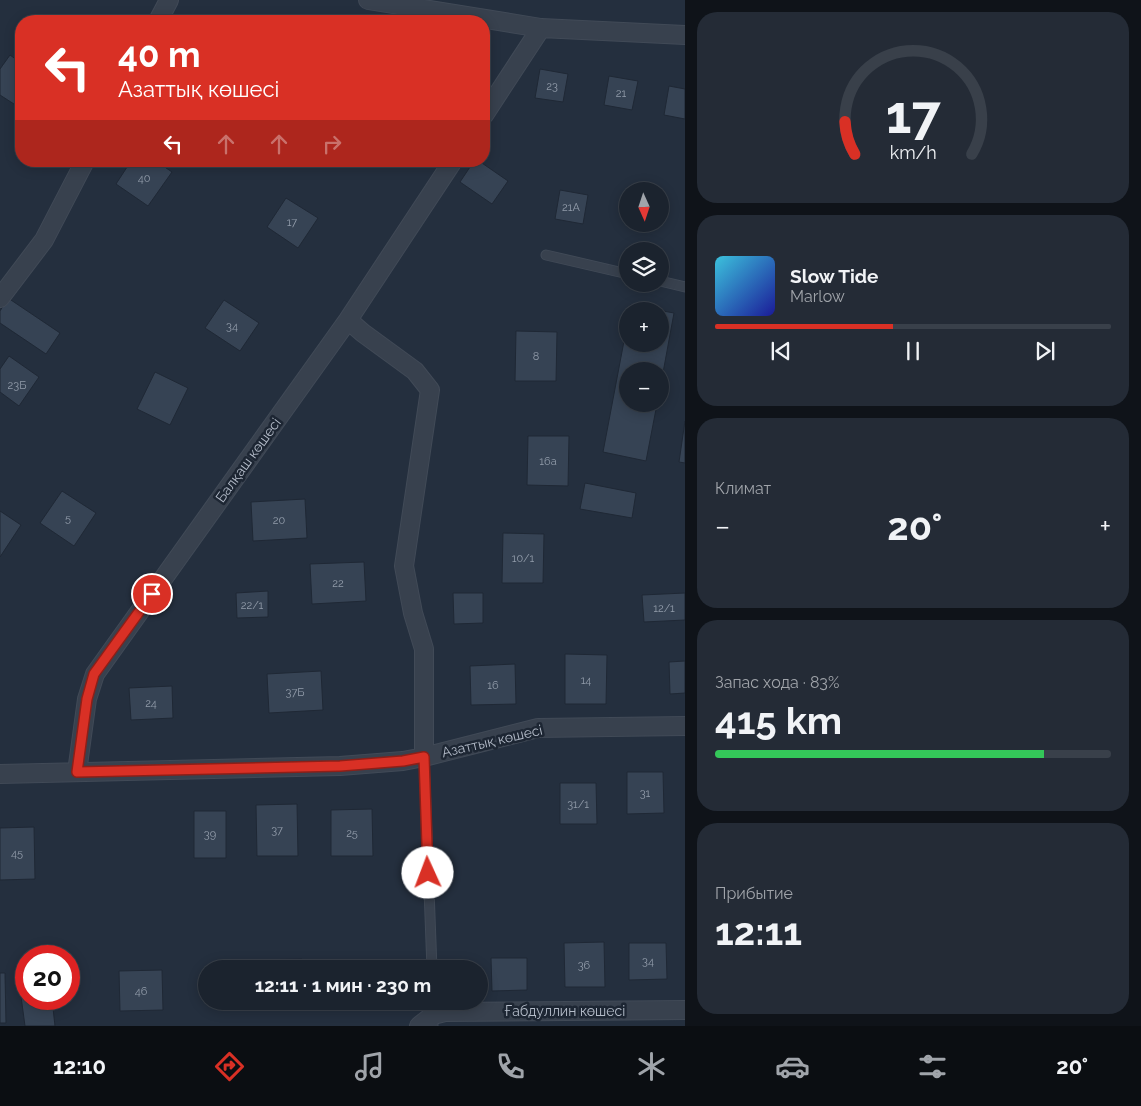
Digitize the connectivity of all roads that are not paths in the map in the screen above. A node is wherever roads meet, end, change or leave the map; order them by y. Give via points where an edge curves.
1 (169, 0) edge
2 (368, 0) edge
3 (161, 15) edge
4 (461, 15) edge
5 (490, 20) edge
6 (541, 28) junction
7 (685, 35) edge
8 (490, 105) edge
9 (82, 167) edge
10 (449, 167) edge
11 (546, 255) dead end
12 (619, 272) edge
13 (669, 283) edge
14 (685, 287) edge
15 (0, 298) edge
16 (348, 320) junction
17 (685, 726) edge
18 (424, 757) junction
19 (77, 772) junction
20 (0, 774) edge
21 (432, 960) edge
22 (685, 1010) edge
23 (433, 1014) edge
24 (419, 1026) edge

1 - 3 street
2 - 4 street
5 - 6 street
6 - 7 street
6 - 8 street
9 - 15 street via 44,240
10 - 16 street, Балқаш көшесі
11 - 12 lane
13 - 14 lane
16 - 18 street via 415,372 430,390 404,566 412,613 424,649
16 - 19 street, Балқаш көшесі via 94,674 87,699
17 - 18 street, Азаттық көшесі via 538,728
18 - 19 street, Азаттық көшесі via 340,766
18 - 21 lane
19 - 20 street, Азаттық көшесі
22 - 23 street, Ғабдуллин көшесі
23 - 24 street, Ғабдуллин көшесі

